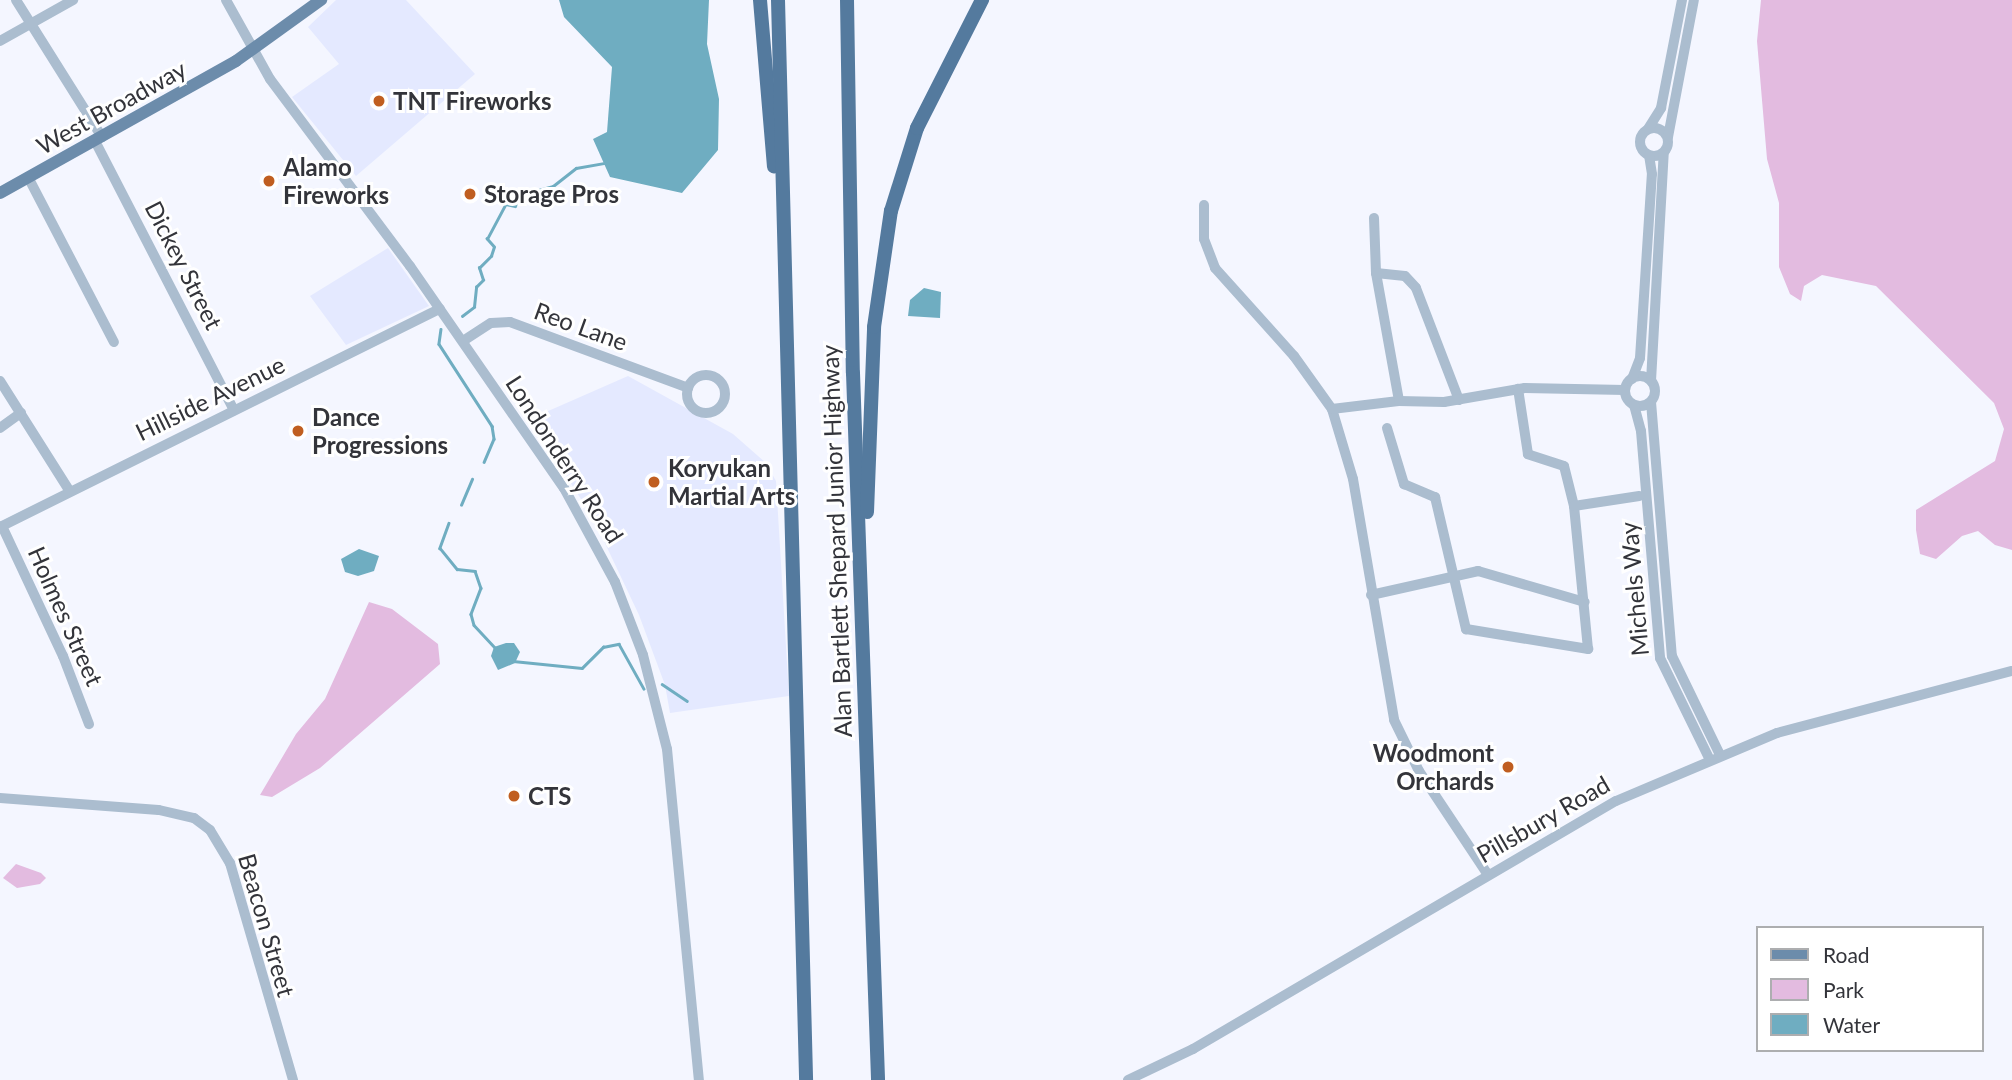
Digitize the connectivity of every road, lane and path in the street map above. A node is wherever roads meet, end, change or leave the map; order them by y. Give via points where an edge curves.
1 (16, 0) edge
2 (73, 0) edge
3 (226, 0) edge
4 (321, 0) edge
5 (760, 0) edge
6 (778, 0) edge
7 (847, 0) edge
8 (982, 0) edge
9 (1682, 0) edge
10 (1694, 0) edge
11 (31, 23) junction
12 (0, 41) edge
13 (253, 51) junction
14 (1648, 129) junction
15 (1668, 136) junction
16 (98, 139) junction
17 (1664, 152) junction
18 (1649, 155) junction
19 (28, 177) junction
20 (0, 192) edge
21 (1204, 205) dead end
22 (1374, 218) dead end
23 (785, 257) junction
24 (1376, 273) junction
25 (440, 309) junction
26 (463, 341) junction
27 (114, 342) dead end
28 (1632, 379) junction
29 (0, 381) edge
30 (1651, 381) junction
31 (688, 388) dead end
32 (1518, 389) junction
33 (1625, 390) junction
34 (1459, 400) junction
35 (1399, 401) junction
36 (1651, 402) junction
37 (1634, 405) junction
38 (1332, 409) junction
39 (234, 410) junction
40 (21, 413) junction
41 (0, 428) edge
42 (1387, 428) dead end
43 (69, 490) junction
44 (1639, 496) dead end
45 (1574, 506) junction
46 (1, 527) edge
47 (1450, 577) junction
48 (1371, 595) junction
49 (1585, 602) junction
50 (863, 611) junction
51 (2012, 671) edge
52 (89, 724) dead end
53 (1720, 755) junction
54 (1710, 760) junction
55 (0, 798) edge
56 (1488, 875) junction
57 (293, 1080) edge
58 (699, 1080) edge
59 (807, 1080) edge
60 (878, 1080) edge
61 (1128, 1080) edge

1 - 11 street, Dickey Street
2 - 11 street
3 - 13 street, Londonderry Road
4 - 13 main road, West Broadway
5 - 23 highway
6 - 23 highway, Alan Bartlett Shepard Junior Highway
7 - 50 highway, Alan Bartlett Shepard Junior Highway
8 - 50 highway via 916,128 881,258
9 - 14 street via 1661,107
10 - 15 street
11 - 12 street
11 - 16 street, Dickey Street
13 - 16 main road, West Broadway
13 - 25 street, Londonderry Road
14 - 15 street via 1657,127
14 - 18 street via 1640,144
15 - 17 street
16 - 19 main road, West Broadway
16 - 39 street, Dickey Street
17 - 18 street
17 - 30 street
18 - 28 street via 1652,174 1640,358
19 - 20 main road, West Broadway
19 - 27 street
21 - 38 street via 1204,239 1215,268 1294,356
22 - 24 street
23 - 59 highway, Alan Bartlett Shepard Junior Highway
24 - 34 street via 1405,276 1416,288
24 - 35 street
25 - 26 street, Londonderry Road
25 - 39 street, Hillside Avenue
26 - 31 street, Reo Lane via 491,323 510,322
26 - 58 street, Londonderry Road via 584,521 643,655 663,730 673,794
28 - 30 street
28 - 33 street
29 - 40 street
30 - 36 street via 1655,393
32 - 33 street
32 - 34 street
32 - 45 street via 1528,454 1564,466
33 - 37 street
34 - 35 street
35 - 38 street
36 - 37 street
36 - 53 street, Michels Way via 1672,656
37 - 54 street, Michels Way via 1642,431 1660,658
38 - 48 street via 1348,456
39 - 43 street, Hillside Avenue
40 - 41 street
40 - 43 street
42 - 47 street via 1404,484 1435,497
43 - 46 street, Hillside Avenue
44 - 45 street
45 - 49 street
46 - 52 street, Holmes Street via 64,656
47 - 48 street
47 - 49 street via 1478,571
47 - 49 street via 1466,629 1588,649
48 - 56 street via 1394,720 1408,752
50 - 60 highway, Alan Bartlett Shepard Junior Highway
51 - 53 street, Pillsbury Road via 1777,733
53 - 54 street, Pillsbury Road
54 - 56 street, Pillsbury Road via 1616,801
55 - 57 street, Beacon Street via 176,813 210,830 230,863
56 - 61 street, Pillsbury Road via 1193,1049

